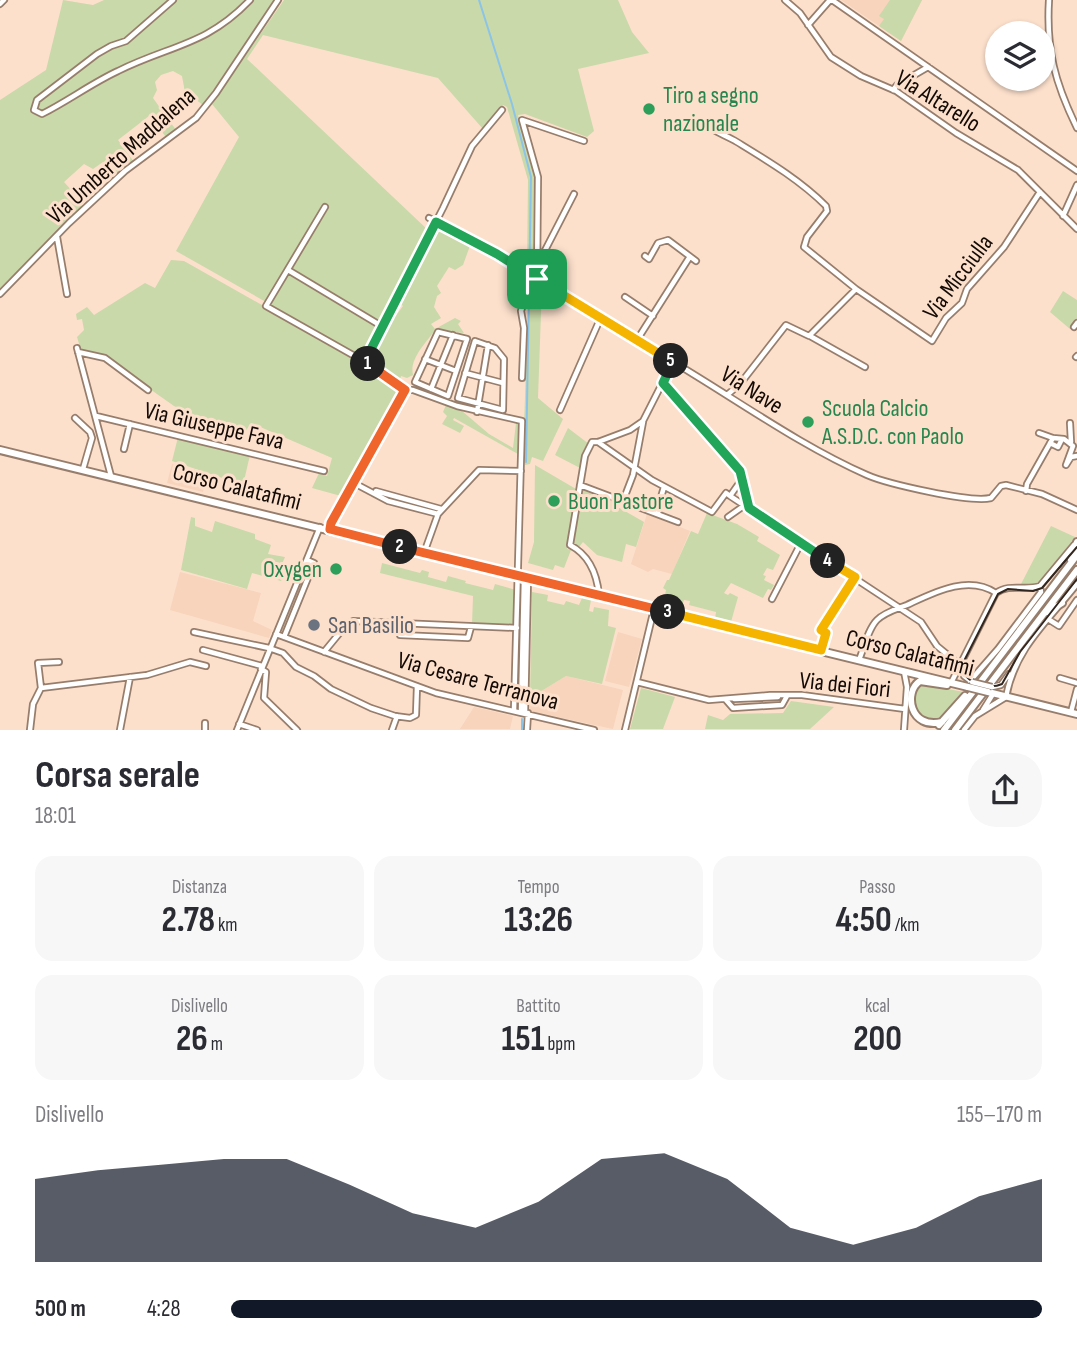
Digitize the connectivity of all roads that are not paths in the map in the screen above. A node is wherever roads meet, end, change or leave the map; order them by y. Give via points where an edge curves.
1 (4, 0) edge
2 (173, 0) edge
3 (250, 0) edge
4 (278, 0) edge
5 (785, 0) edge
6 (831, 0) edge
7 (1049, 0) edge
8 (0, 4) edge
9 (808, 25) junction
10 (928, 67) junction
11 (893, 90) junction
12 (502, 110) dead end
13 (704, 123) dead end
14 (1077, 128) edge
15 (584, 141) dead end
16 (1077, 171) edge
17 (1077, 185) edge
18 (1040, 192) junction
19 (574, 194) dead end
20 (324, 207) dead end
21 (1063, 216) junction
22 (429, 218) dead end
23 (436, 222) junction
24 (1077, 229) edge
25 (57, 236) junction
26 (645, 256) dead end
27 (689, 258) junction
28 (696, 261) dead end
29 (537, 265) junction
30 (288, 270) junction
31 (525, 272) junction
32 (535, 278) junction
33 (856, 289) junction
34 (0, 294) edge
35 (67, 294) dead end
36 (625, 297) dead end
37 (653, 316) junction
38 (601, 317) junction
39 (383, 327) junction
40 (453, 335) junction
41 (810, 336) junction
42 (637, 340) junction
43 (488, 345) junction
44 (425, 359) junction
45 (673, 362) junction
46 (368, 363) junction
47 (440, 365) junction
48 (865, 367) dead end
49 (456, 371) junction
50 (465, 373) junction
51 (483, 378) junction
52 (522, 378) dead end
53 (503, 383) junction
54 (663, 383) junction
55 (429, 388) junction
56 (148, 390) dead end
57 (405, 390) junction
58 (426, 395) junction
59 (727, 395) junction
60 (479, 404) junction
61 (560, 410) dead end
62 (477, 412) junction
63 (96, 416) junction
64 (75, 418) dead end
65 (643, 421) junction
66 (1069, 423) dead end
67 (130, 424) junction
68 (1039, 433) dead end
69 (1052, 440) junction
70 (598, 442) junction
71 (1071, 443) junction
72 (124, 449) dead end
73 (0, 450) edge
74 (1077, 456) edge
75 (634, 468) junction
76 (82, 469) junction
77 (324, 471) dead end
78 (521, 471) junction
79 (111, 476) junction
80 (743, 478) junction
81 (354, 483) junction
82 (580, 485) junction
83 (664, 487) junction
84 (1026, 491) junction
85 (730, 496) junction
86 (622, 501) junction
87 (747, 507) junction
88 (1077, 510) edge
89 (440, 512) junction
90 (658, 514) junction
91 (727, 517) dead end
92 (678, 522) dead end
93 (320, 527) junction
94 (330, 529) junction
95 (1077, 542) edge
96 (801, 543) junction
97 (424, 553) junction
98 (1077, 555) edge
99 (307, 560) junction
100 (1069, 566) junction
101 (1077, 570) edge
102 (524, 577) junction
103 (855, 577) junction
104 (1040, 586) junction
105 (1076, 586) edge
106 (996, 593) junction
107 (292, 594) junction
108 (599, 595) junction
109 (300, 597) junction
110 (772, 599) dead end
111 (1077, 600) edge
112 (1062, 603) joint
113 (654, 609) junction
114 (899, 609) junction
115 (1045, 617) junction
116 (400, 624) junction
117 (471, 627) junction
118 (517, 628) junction
119 (194, 632) dead end
120 (276, 634) junction
121 (284, 637) junction
122 (269, 648) junction
123 (203, 650) dead end
124 (821, 650) junction
125 (324, 652) junction
126 (859, 660) junction
127 (1016, 661) junction
128 (59, 662) dead end
129 (961, 662) junction
130 (206, 666) dead end
131 (261, 667) junction
132 (903, 670) junction
133 (988, 672) junction
134 (923, 675) junction
135 (130, 677) junction
136 (1060, 678) dead end
137 (637, 682) junction
138 (1077, 682) edge
139 (951, 683) junction
140 (970, 683) junction
141 (418, 686) junction
142 (907, 687) junction
143 (41, 688) junction
144 (1077, 689) edge
145 (989, 691) junction
146 (784, 696) junction
147 (1006, 696) junction
148 (728, 699) junction
149 (905, 709) junction
150 (983, 711) junction
151 (522, 712) junction
152 (1074, 713) edge
153 (397, 716) junction
154 (942, 722) junction
155 (205, 723) dead end
156 (238, 727) edge
157 (30, 730) edge
158 (120, 730) edge
159 (205, 730) edge
160 (257, 730) edge
161 (297, 730) edge
162 (392, 730) edge
163 (527, 730) edge
164 (594, 730) edge
165 (625, 730) edge
166 (904, 730) edge
167 (936, 730) edge
168 (944, 730) edge
169 (955, 730) edge
170 (964, 730) edge

1 - 8 street
2 - 3 street via 126,41 97,54 37,100 34,110 42,114 118,71 195,41
4 - 25 street, Via Umberto Maddalena via 203,111 125,171
5 - 9 street, Via Altarello
6 - 9 street
6 - 10 street
7 - 14 street via 1050,53
9 - 11 street, Via Altarello via 831,57
10 - 11 street
10 - 16 street
11 - 18 street, Via Altarello via 1018,170
12 - 23 street via 477,137
13 - 33 street, Via Micciulla via 778,167 826,206 804,247
15 - 29 street via 522,120 538,177
17 - 21 street
18 - 21 street, Via Altarello
18 - 33 street, Via Micciulla via 932,341
19 - 29 street
20 - 30 street
21 - 24 street, Via Altarello
22 - 23 street, Via Nave
23 - 31 street, Via Nave
23 - 39 street
25 - 34 street, Via Umberto Maddalena
25 - 35 street
26 - 27 street via 649,259 658,243 666,240
27 - 28 street
27 - 37 street
29 - 32 street
30 - 39 street
30 - 46 street via 266,306
31 - 32 street, Via Nave
31 - 52 street
32 - 38 street, Via Nave
33 - 41 street
36 - 37 street
37 - 42 street
38 - 42 street, Via Nave
38 - 61 street
39 - 46 street
40 - 44 street via 438,332
40 - 47 street
40 - 49 street via 467,339
41 - 48 street
41 - 59 street via 786,325
42 - 45 street, Via Nave
43 - 50 street via 475,341
43 - 51 street
43 - 53 street via 504,359
44 - 47 street
44 - 55 street via 415,382
45 - 54 street
45 - 59 street, Via Nave
46 - 57 street
47 - 49 street
47 - 55 street
49 - 55 street via 448,396
50 - 51 street
50 - 60 street via 458,398
51 - 53 street
51 - 60 street
53 - 60 street via 503,410
54 - 65 street
54 - 80 street
55 - 58 street
56 - 63 street via 105,358 78,350
57 - 58 street
57 - 81 street
58 - 62 street
59 - 84 street, Via Nave via 874,478 977,499 991,498 1004,485
60 - 62 street
62 - 78 street via 520,420
63 - 67 street, Via Giuseppe Fava
63 - 79 street
64 - 76 street via 92,438
65 - 70 street
65 - 75 street
66 - 71 street
67 - 72 street
67 - 77 street, Via Giuseppe Fava
68 - 69 street
69 - 71 street
69 - 84 street
70 - 75 street
70 - 82 street via 592,442 585,456
71 - 74 street via 1065,464
73 - 76 main road, Corso Calatafimi
75 - 83 street
75 - 86 street
76 - 79 main road, Corso Calatafimi
78 - 89 street via 479,471
78 - 102 street
79 - 93 main road, Corso Calatafimi
80 - 85 street
80 - 87 street
81 - 89 street
81 - 94 street
82 - 86 street
82 - 108 street via 570,545 590,565
83 - 85 street via 712,512 726,493
83 - 90 street
84 - 88 street, Via Nave
85 - 87 street
86 - 90 street
87 - 91 street
87 - 96 street
89 - 97 street
90 - 92 street
93 - 94 main road, Corso Calatafimi
93 - 99 street
94 - 97 main road, Corso Calatafimi
95 - 100 main road
95 - 104 street
96 - 103 street
96 - 110 street
97 - 102 main road, Corso Calatafimi
98 - 100 main road
99 - 107 street
99 - 109 street via 314,563
100 - 133 main road
101 - 115 main road
102 - 108 main road, Corso Calatafimi
102 - 118 street
102 - 151 street
103 - 114 street
103 - 124 street via 821,630 826,633
104 - 106 street via 1010,587
104 - 140 street via 1041,592
105 - 112 street
106 - 114 street via 983,587 957,586
106 - 129 street
107 - 109 street
107 - 120 street
108 - 113 main road, Corso Calatafimi
109 - 121 street
111 - 115 street via 1059,626
112 - 115 main road
113 - 124 main road, Corso Calatafimi
113 - 137 street
114 - 126 street via 874,624
114 - 129 street via 921,622 936,646
115 - 127 street
115 - 145 main road
116 - 117 street
116 - 117 street via 400,635 468,638
116 - 125 street via 353,621
117 - 118 street
118 - 151 street
119 - 122 street
120 - 121 street, Via Cesare Terranova
120 - 122 street
121 - 125 street, Via Cesare Terranova
122 - 131 street
122 - 153 street via 283,653 331,689
123 - 131 street
124 - 126 main road, Corso Calatafimi
125 - 141 street, Via Cesare Terranova
126 - 132 main road, Corso Calatafimi
127 - 145 street via 1004,682
127 - 147 street
128 - 143 street via 38,663
129 - 139 street
129 - 140 street
130 - 135 street via 190,662
131 - 156 street
131 - 161 street via 266,672 264,698
132 - 134 main road, Corso Calatafimi
132 - 142 street
133 - 154 main road
133 - 168 main road
134 - 139 main road, Corso Calatafimi
134 - 142 street
135 - 143 street
135 - 158 street
136 - 138 street
137 - 148 street, Via dei Fiori via 709,700
137 - 165 street
139 - 140 main road, Corso Calatafimi
140 - 145 main road, Corso Calatafimi, bridge
140 - 154 main road via 920,681 914,685 911,712 915,722 931,728
141 - 151 street, Via Cesare Terranova
141 - 153 street via 416,715
142 - 149 street
143 - 157 street via 33,704
144 - 152 street
145 - 147 main road, Corso Calatafimi
145 - 150 street
145 - 169 main road
146 - 148 street, Via dei Fiori
146 - 148 street via 782,705 733,708
146 - 149 street, Via dei Fiori
147 - 150 street
147 - 152 main road, Corso Calatafimi
149 - 166 street
150 - 170 street
151 - 163 street
151 - 164 street, Via Cesare Terranova
153 - 162 street
154 - 167 main road
155 - 159 street
156 - 160 street

